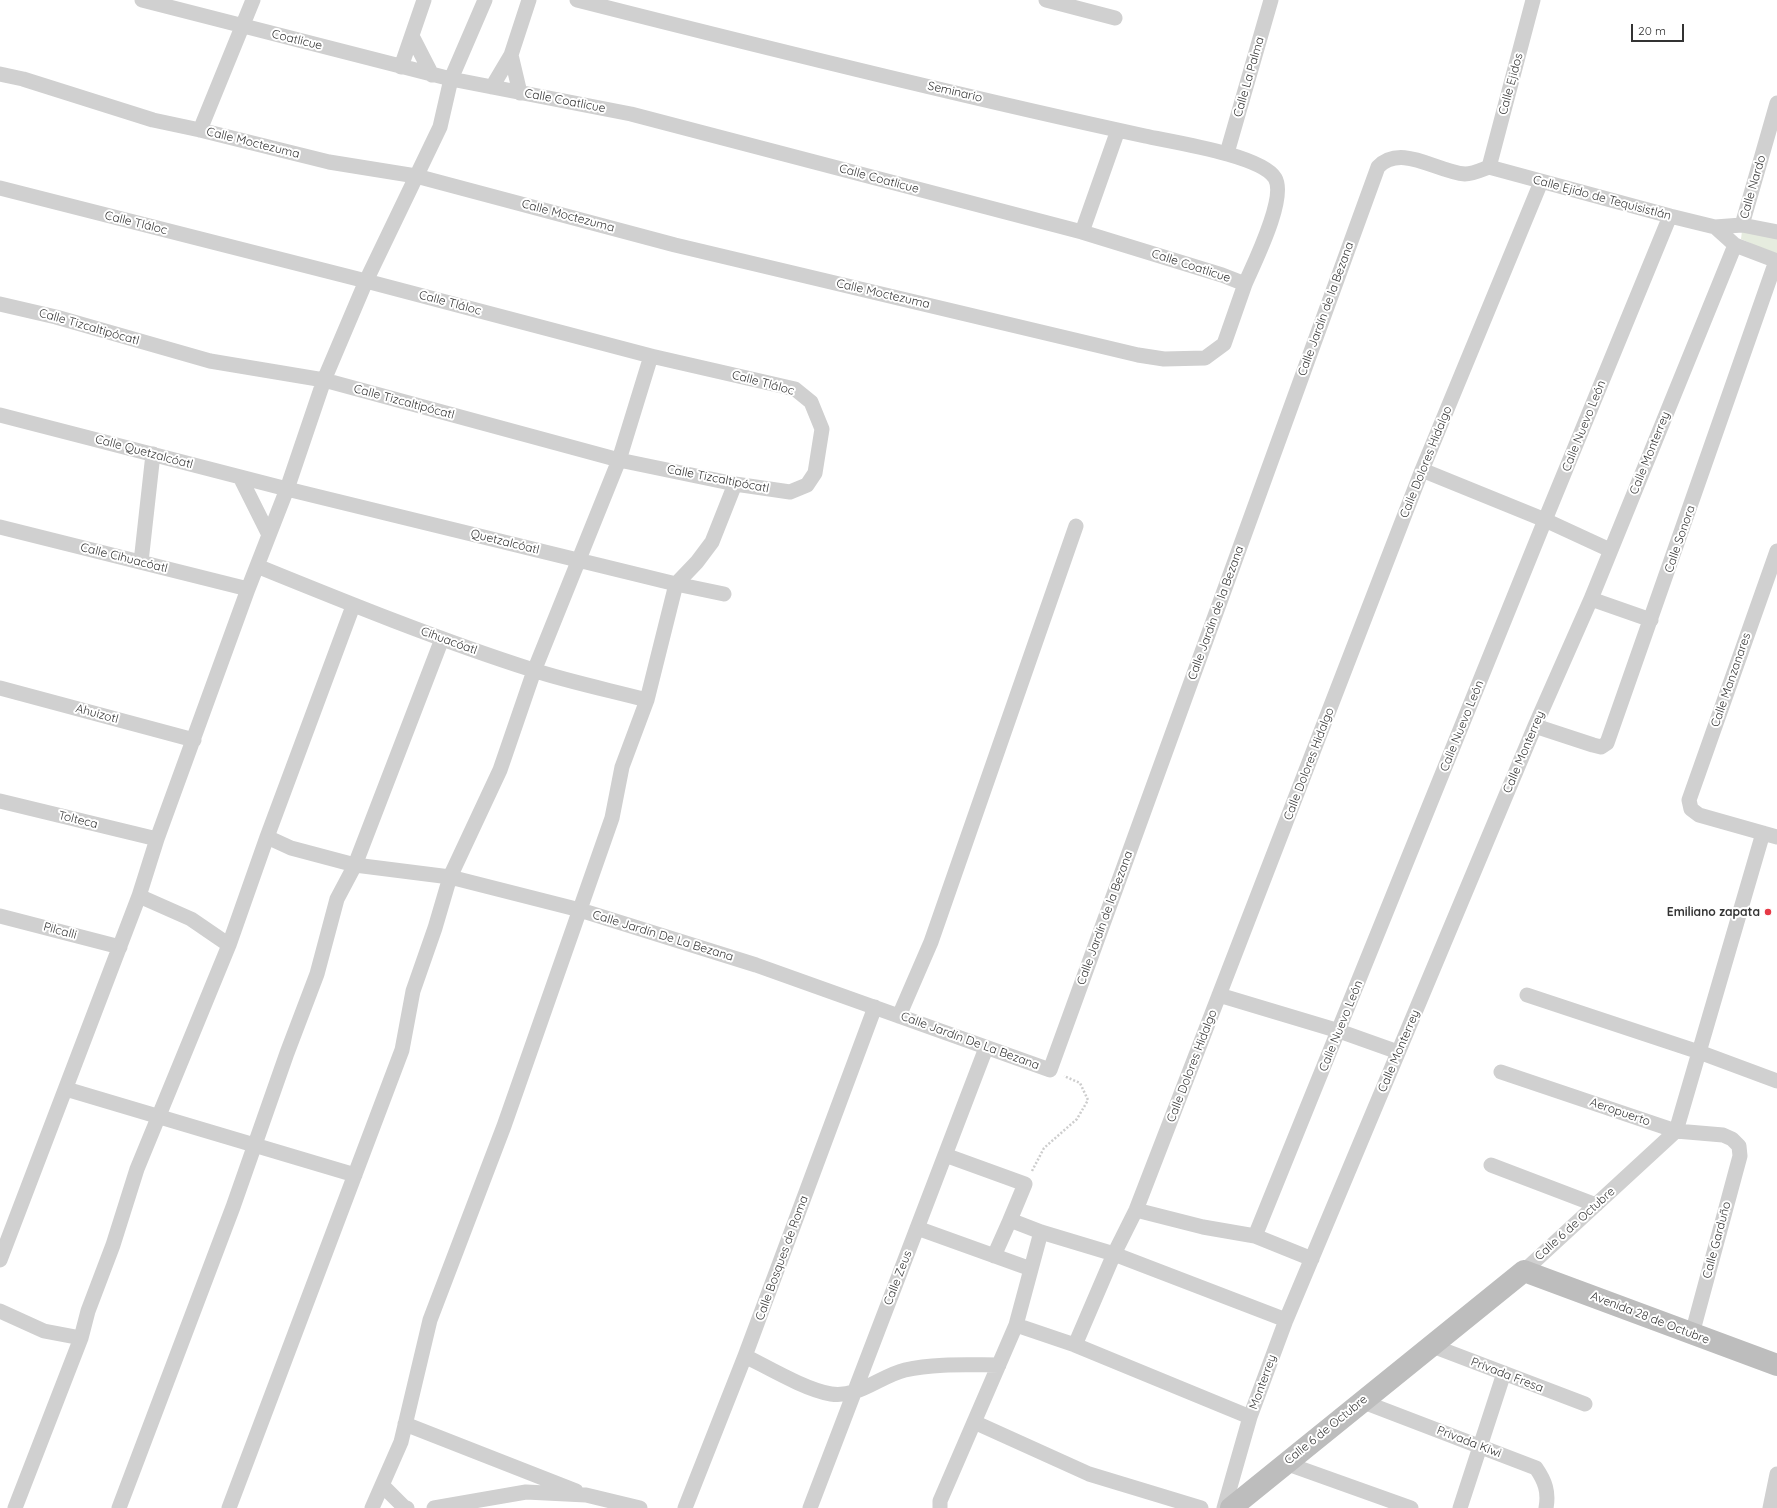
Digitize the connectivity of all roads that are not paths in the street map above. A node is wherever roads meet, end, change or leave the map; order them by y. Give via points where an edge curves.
1 (142, 0) edge
2 (253, 0) edge
3 (424, 0) edge
4 (485, 0) edge
5 (529, 0) edge
6 (577, 0) edge
7 (1046, 0) edge
8 (1271, 0) edge
9 (1533, 0) edge
10 (1115, 18) dead end
11 (243, 27) junction
12 (412, 36) junction
13 (511, 55) junction
14 (401, 67) junction
15 (0, 74) edge
16 (432, 75) junction
17 (451, 79) junction
18 (492, 87) junction
19 (520, 93) junction
20 (1777, 103) edge
21 (200, 130) junction
22 (1118, 130) junction
23 (1227, 153) junction
24 (1489, 168) junction
25 (416, 176) junction
26 (1541, 182) junction
27 (0, 188) edge
28 (1670, 216) junction
29 (1742, 225) junction
30 (1715, 226) junction
31 (1269, 231) joint
32 (1082, 232) junction
33 (1777, 232) edge
34 (1735, 244) junction
35 (1777, 261) edge
36 (366, 281) junction
37 (1245, 284) junction
38 (0, 304) edge
39 (651, 356) junction
40 (324, 380) junction
41 (0, 415) edge
42 (153, 454) junction
43 (619, 460) junction
44 (1422, 470) junction
45 (240, 477) junction
46 (735, 484) junction
47 (807, 484) joint
48 (287, 489) junction
49 (1545, 520) junction
50 (1076, 526) dead end
51 (0, 527) edge
52 (269, 535) junction
53 (1610, 550) junction
54 (1777, 551) edge
55 (579, 560) junction
56 (141, 562) junction
57 (257, 566) junction
58 (676, 584) junction
59 (248, 588) junction
60 (724, 594) dead end
61 (1591, 599) junction
62 (353, 606) junction
63 (1652, 620) junction
64 (442, 639) junction
65 (534, 671) junction
66 (0, 688) edge
67 (648, 700) junction
68 (1535, 726) junction
69 (194, 740) junction
70 (0, 801) edge
71 (1770, 835) edge
72 (267, 837) junction
73 (157, 839) junction
74 (355, 865) junction
75 (450, 877) junction
76 (139, 896) junction
77 (580, 910) junction
78 (0, 916) edge
79 (229, 945) junction
80 (120, 947) junction
81 (1219, 995) junction
82 (1527, 995) dead end
83 (875, 1007) junction
84 (899, 1016) junction
85 (1339, 1031) junction
86 (986, 1048) junction
87 (1398, 1052) junction
88 (1699, 1052) junction
89 (1050, 1070) joint
90 (1501, 1072) dead end
91 (1777, 1080) edge
92 (66, 1089) junction
93 (158, 1116) junction
94 (1676, 1131) junction
95 (255, 1145) junction
96 (1739, 1146) joint
97 (945, 1155) junction
98 (1491, 1165) dead end
99 (355, 1175) junction
100 (1596, 1205) junction
101 (1136, 1210) junction
102 (1010, 1220) junction
103 (917, 1228) junction
104 (1041, 1232) junction
105 (1255, 1236) junction
106 (1, 1251) edge
107 (1114, 1254) junction
108 (994, 1256) junction
109 (1312, 1259) junction
110 (1031, 1269) junction
111 (1524, 1271) junction
112 (0, 1311) edge
113 (1286, 1320) junction
114 (1016, 1325) junction
115 (1692, 1334) junction
116 (82, 1338) junction
117 (1075, 1345) junction
118 (1430, 1345) junction
119 (745, 1356) junction
120 (1777, 1365) edge
121 (999, 1366) junction
122 (1504, 1373) junction
123 (854, 1393) junction
124 (1361, 1401) junction
125 (1585, 1404) dead end
126 (1250, 1417) junction
127 (974, 1422) junction
128 (405, 1424) junction
129 (1480, 1445) junction
130 (1285, 1463) junction
131 (534, 1473) junction
132 (1777, 1474) edge
133 (382, 1485) junction
134 (526, 1492) junction
135 (586, 1495) junction
136 (15, 1508) edge
137 (119, 1508) edge
138 (229, 1508) edge
139 (372, 1508) edge
140 (407, 1508) edge
141 (434, 1508) edge
142 (640, 1508) edge
143 (685, 1508) edge
144 (810, 1508) edge
145 (940, 1508) edge
146 (1201, 1508) edge
147 (1224, 1508) edge
148 (1231, 1508) edge
149 (1412, 1508) edge
150 (1460, 1508) edge
151 (1546, 1508) edge
152 (1770, 1508) edge

1 - 11 street, Coatlicue
2 - 11 street
3 - 12 street
4 - 17 street
5 - 13 street
6 - 22 street, Seminario via 759,47
7 - 10 street
8 - 23 street, Calle La Palma
9 - 24 street, Calle Ejidos
11 - 14 street, Coatlicue
11 - 21 street
12 - 14 street
12 - 16 street
13 - 18 street
13 - 19 street
14 - 16 street, Coatlicue
15 - 21 street, Calle Moctezuma via 24,79 153,120
16 - 17 street, Coatlicue
17 - 18 street, Calle Coatlicue
17 - 25 street via 440,127
18 - 19 street, Calle Coatlicue
19 - 32 street, Calle Coatlicue via 631,114
20 - 29 street, Calle Nardo
21 - 25 street, Calle Moctezuma via 330,162
22 - 23 street, Seminario
22 - 32 street
23 - 31 street, Seminario via 1268,169 1276,179 1278,195
24 - 26 street, Calle Ejido de Tequisistlán
24 - 89 street, Calle Jardín de la Bezana via 1465,174 1397,156 1385,159 1378,167
25 - 36 street
25 - 37 street, Calle Moctezuma via 675,245 1138,355 1164,359 1205,358 1224,344
26 - 28 street, Calle Ejido de Tequisistlán
26 - 44 street, Calle Dolores Hidalgo
27 - 36 street, Calle Tláloc
28 - 30 street, Calle Ejido de Tequisistlán
28 - 49 street, Calle Nuevo León
29 - 30 street
29 - 33 street
30 - 34 street
31 - 37 street, Calle Coatlicue
32 - 37 street, Calle Coatlicue
34 - 35 street
34 - 53 street, Calle Monterrey
35 - 63 street, Calle Sonora
36 - 39 street, Calle Tláloc
36 - 40 street
38 - 40 street, Calle Tizcaltipócatl via 56,317 210,361
39 - 43 street
39 - 47 street, Calle Tláloc via 795,389 811,402 822,429 815,473
40 - 43 street, Calle Tizcaltipócatl
40 - 48 street
41 - 42 street, Calle Quetzalcóatl
42 - 45 street, Calle Quetzalcóatl
42 - 56 street
43 - 46 street, Calle Tizcaltipócatl
43 - 55 street
44 - 49 street
44 - 81 street, Calle Dolores Hidalgo
45 - 48 street, Calle Quetzalcóatl
45 - 52 street
46 - 47 street, Calle Tizcaltipócatl via 790,492
46 - 58 street via 712,542
48 - 52 street
48 - 55 street, Quetzalcóatl
49 - 53 street
49 - 85 street, Calle Nuevo León
50 - 84 street via 931,942
51 - 56 street, Calle Cihuacóatl
52 - 57 street
53 - 61 street, Calle Monterrey
54 - 71 street, Calle Manzanares via 1689,800 1691,810 1699,815
55 - 58 street, Quetzalcóatl
55 - 65 street
56 - 59 street, Calle Cihuacóatl
57 - 59 street
57 - 62 street, Cihuacóatl
58 - 60 street, Quetzalcóatl
58 - 67 street
59 - 69 street
61 - 63 street
61 - 68 street, Calle Monterrey
62 - 64 street, Cihuacóatl
62 - 72 street
63 - 68 street, Calle Sonora via 1607,743 1601,747 1592,746
64 - 65 street, Cihuacóatl
64 - 74 street
65 - 67 street, Cihuacóatl
65 - 75 street via 500,770
66 - 69 street, Ahuizotl
67 - 77 street via 622,767 612,818
68 - 87 street, Calle Monterrey
69 - 73 street
70 - 73 street, Tolteca
71 - 88 street
72 - 74 street, Calle Jardín De La Bezana via 291,848
72 - 79 street
73 - 76 street
74 - 75 street, Calle Jardín De La Bezana
74 - 95 street via 337,900 317,974
75 - 77 street, Calle Jardín De La Bezana
75 - 99 street via 413,991 402,1050
76 - 79 street via 191,919
76 - 80 street
77 - 83 street, Calle Jardín De La Bezana via 756,965
77 - 128 street via 504,1126 430,1320
78 - 80 street, Pilcalli
79 - 93 street
80 - 92 street
81 - 85 street
81 - 101 street, Calle Dolores Hidalgo
82 - 88 street
83 - 84 street, Calle Jardín De La Bezana
83 - 119 street, Calle Bosques de Roma
84 - 86 street, Calle Jardín De La Bezana
85 - 87 street
85 - 105 street, Calle Nuevo León
86 - 89 street, Calle Jardín De La Bezana
86 - 97 street, Calle Zeus
87 - 109 street, Calle Monterrey
88 - 91 street
88 - 94 street
90 - 94 street, Aeropuerto
92 - 93 street
92 - 106 street
93 - 95 street
93 - 116 street via 88,1311
94 - 96 street, Aeropuerto via 1723,1135
94 - 100 street, Calle 6 de Octubre
95 - 99 street
95 - 137 street
96 - 115 street, Calle Garduño via 1740,1156
97 - 102 street via 1025,1184
97 - 103 street, Calle Zeus
98 - 100 street
99 - 138 street
100 - 111 street, Calle 6 de Octubre
101 - 105 street via 1203,1227
101 - 107 street, Calle Dolores Hidalgo
102 - 104 street
102 - 108 street
103 - 108 street
103 - 123 street, Calle Zeus
104 - 107 street
104 - 110 street
105 - 109 street
107 - 113 street
107 - 117 street, Calle Dolores Hidalgo
108 - 110 street
109 - 113 street, Monterrey
110 - 114 street
111 - 115 street, Avenida 28 de Octubre
111 - 118 street, Calle 6 de Octubre
112 - 116 street via 44,1331
113 - 126 street, Monterrey
114 - 117 street
114 - 121 street
115 - 120 street, Avenida 28 de Octubre
116 - 136 street
117 - 126 street
118 - 122 street, Privada Fresa
118 - 124 street, Calle 6 de Octubre
119 - 123 street via 809,1387 832,1394
119 - 143 street, Calle Bosques de Roma
121 - 123 street via 958,1364 905,1370
121 - 127 street
122 - 125 street, Privada Fresa
122 - 129 street
123 - 144 street, Calle Zeus
124 - 129 street, Privada Kiwi
124 - 130 street, Calle 6 de Octubre
126 - 147 street, Monterrey
127 - 145 street via 940,1501
127 - 146 street via 1089,1474
128 - 131 street
128 - 133 street via 401,1442
129 - 150 street
129 - 151 street, Privada Kiwi via 1536,1468 1544,1479 1548,1496
130 - 148 street, Calle 6 de Octubre
130 - 149 street
131 - 134 street
131 - 135 street
132 - 152 street
133 - 139 street
133 - 140 street
134 - 135 street
134 - 141 street
135 - 142 street

